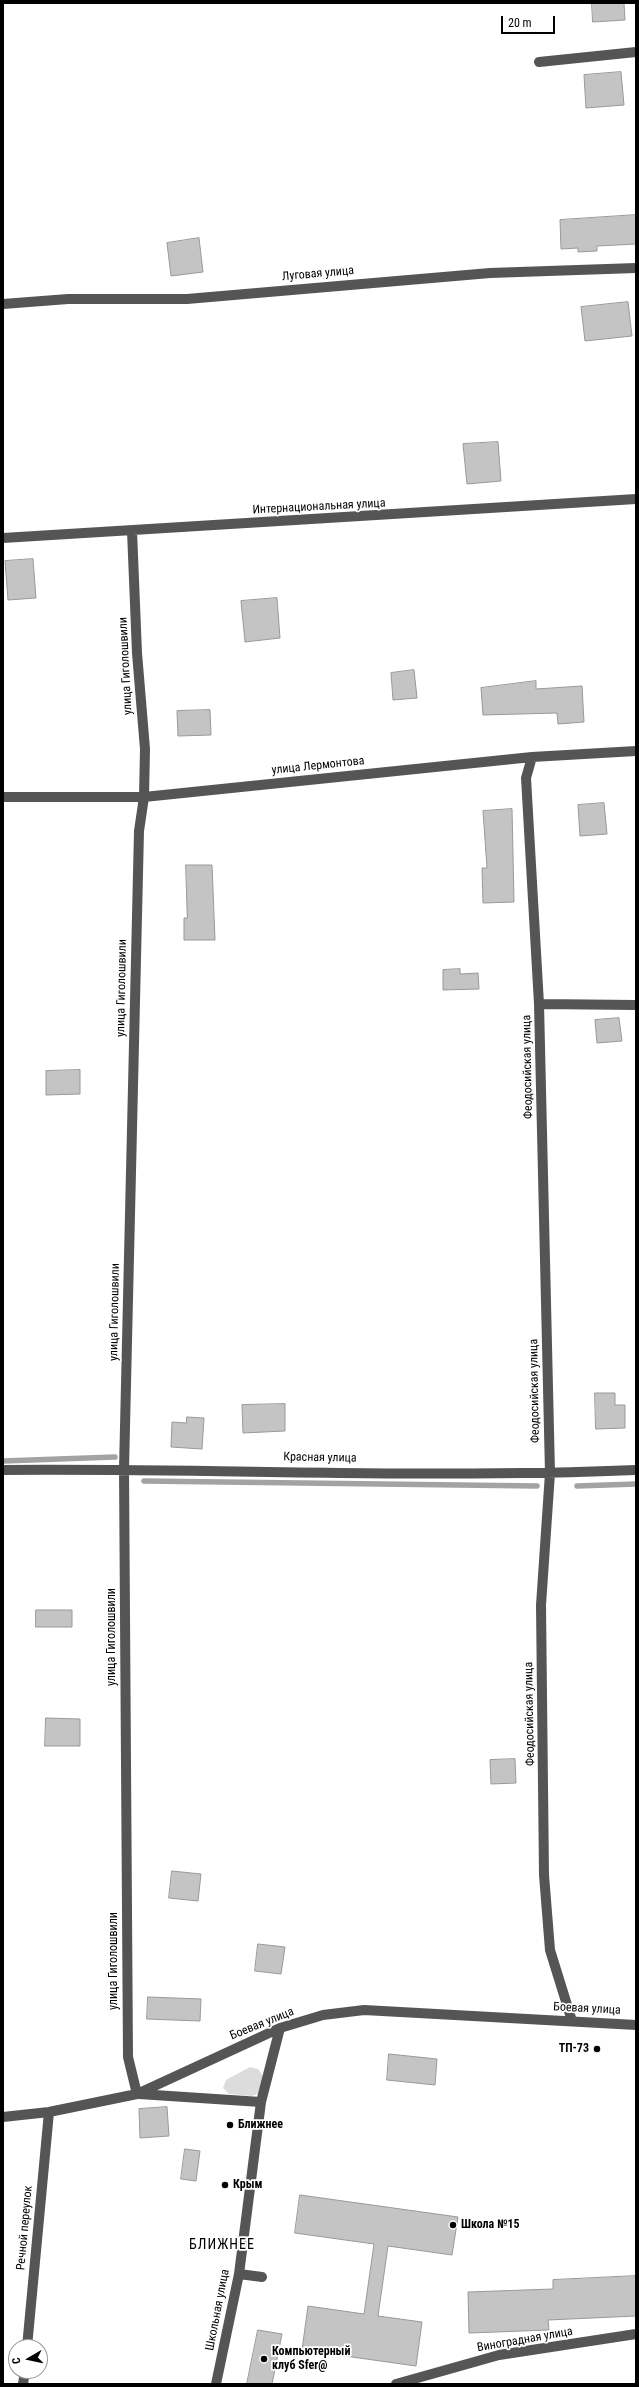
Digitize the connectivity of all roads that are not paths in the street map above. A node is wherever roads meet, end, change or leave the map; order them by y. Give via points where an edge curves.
1 (636, 52) edge
2 (539, 62) dead end
3 (636, 268) edge
4 (3, 304) edge
5 (636, 499) edge
6 (132, 531) junction
7 (3, 538) edge
8 (636, 751) edge
9 (532, 757) junction
10 (3, 797) edge
11 (144, 797) junction
12 (539, 1004) junction
13 (636, 1005) edge
14 (124, 1469) junction
15 (3, 1470) edge
16 (636, 1470) edge
17 (550, 1473) junction
18 (572, 2021) junction
19 (636, 2025) edge
20 (280, 2028) junction
21 (137, 2094) junction
22 (261, 2102) junction
23 (49, 2112) junction
24 (3, 2117) edge
25 (238, 2274) junction
26 (262, 2277) dead end
27 (636, 2334) edge
28 (29, 2339) edge
29 (216, 2384) edge
30 (396, 2384) edge

1 - 2 street
3 - 4 street, Луговая улица via 482,274 187,299 68,299
5 - 6 street, Интернациональная улица
6 - 7 street, Интернациональная улица
6 - 11 street, улица Гиголошвили via 137,653 145,749
8 - 9 street, улица Лермонтова
9 - 11 street, улица Лермонтова
9 - 12 street, Феодосийская улица via 526,778
10 - 11 street, улица Лермонтова
11 - 14 street, улица Гиголошвили via 139,831
12 - 13 street
12 - 17 street, Феодосийская улица
14 - 15 street, Красная улица
14 - 17 street, Красная улица
14 - 21 street, улица Гиголошвили via 128,2056
16 - 17 street, Красная улица
17 - 18 street, Феодосийская улица via 541,1604 544,1875 550,1950
18 - 19 street, Боевая улица
18 - 20 street, Боевая улица via 364,2010 323,2015
20 - 21 street, Боевая улица
20 - 22 street, Школьная улица
21 - 22 street
21 - 23 street, Боевая улица
22 - 25 street, Школьная улица
23 - 24 street, Боевая улица
23 - 28 street, Речной переулок
25 - 26 street
25 - 29 street, Школьная улица
27 - 30 street, Виноградная улица via 499,2356

